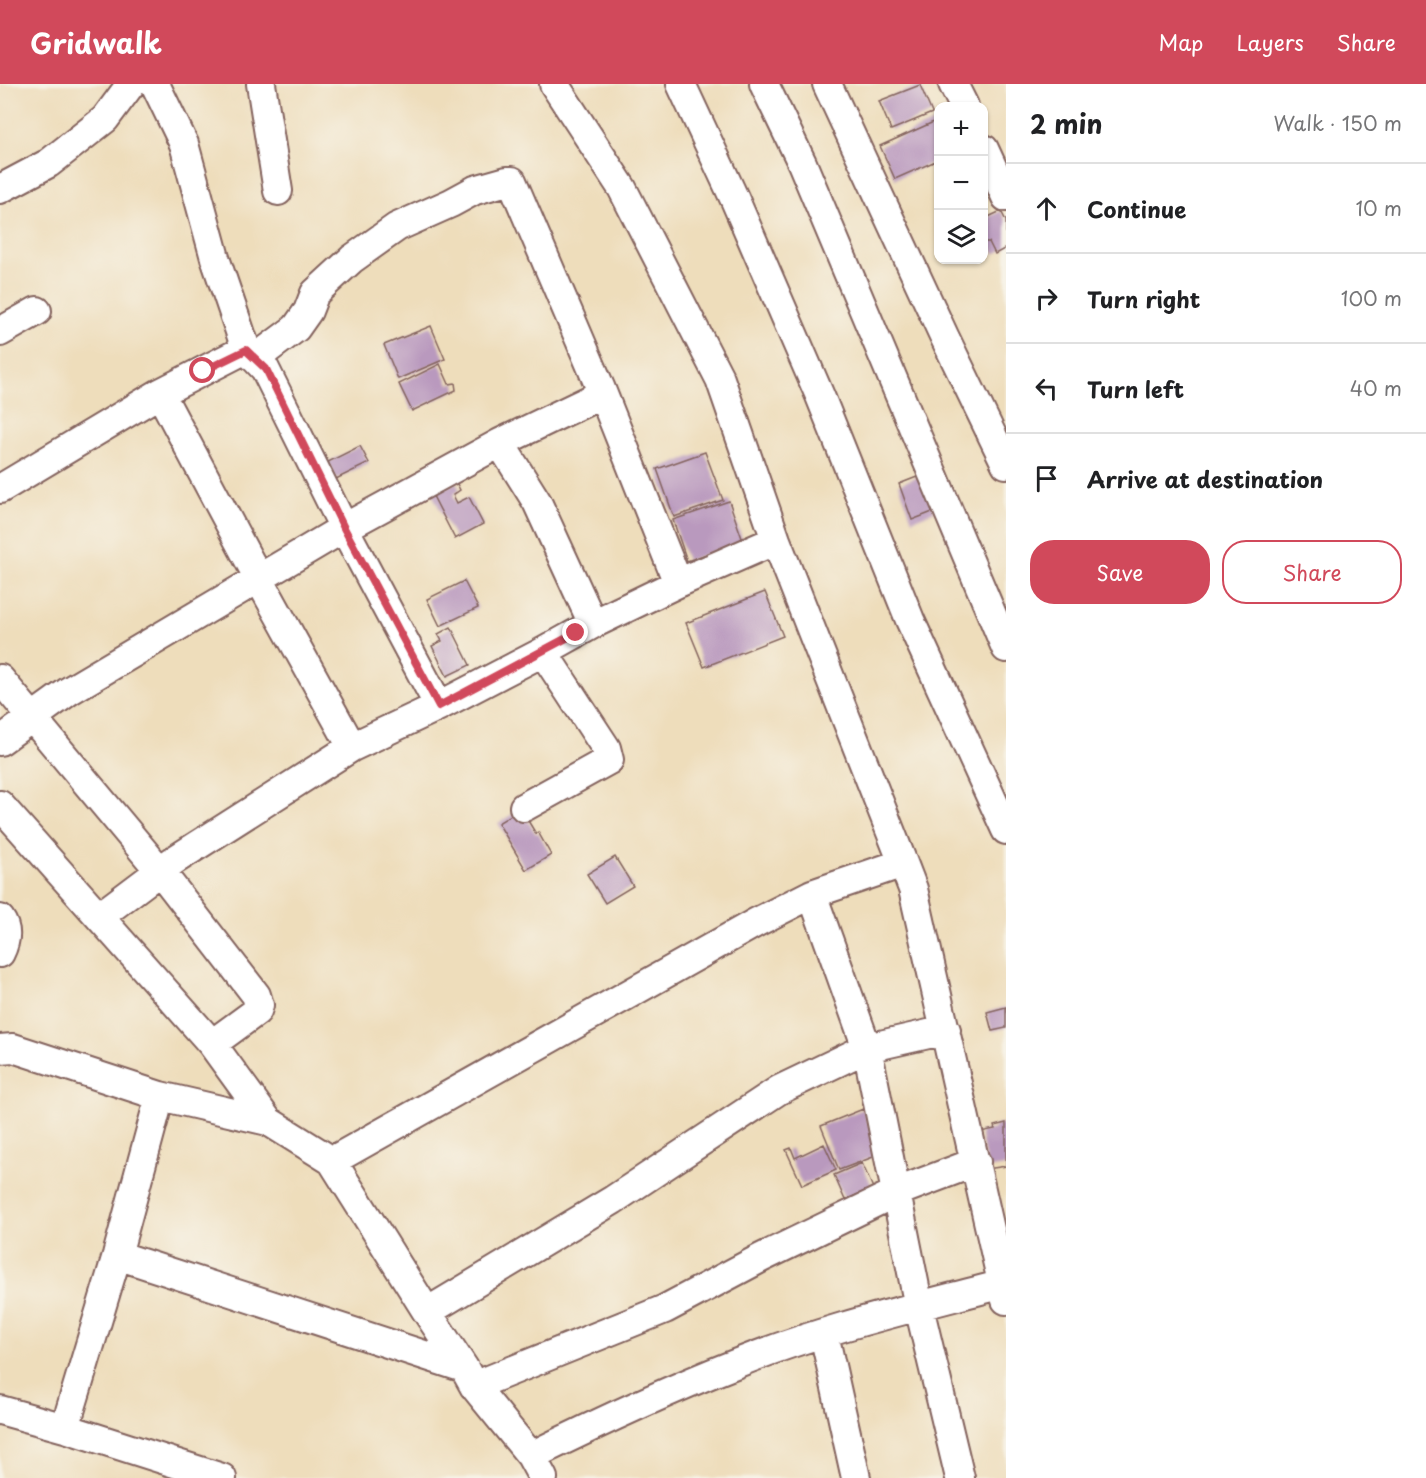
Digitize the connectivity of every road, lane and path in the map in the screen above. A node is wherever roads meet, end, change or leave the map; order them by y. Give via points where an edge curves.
1 (131, 84) edge
2 (155, 84) edge
3 (261, 84) edge
4 (554, 84) edge
5 (681, 84) edge
6 (764, 84) edge
7 (827, 84) edge
8 (953, 84) edge
9 (962, 102) edge
10 (987, 156) edge
11 (0, 189) edge
12 (278, 190) dead end
13 (1005, 193) edge
14 (37, 311) dead end
15 (0, 332) edge
16 (251, 354) junction
17 (160, 393) junction
18 (602, 394) junction
19 (500, 442) junction
20 (1006, 464) edge
21 (0, 489) edge
22 (344, 528) junction
23 (776, 540) junction
24 (259, 579) junction
25 (678, 583) junction
26 (593, 624) junction
27 (1006, 648) edge
28 (543, 652) junction
29 (0, 679) edge
30 (439, 706) junction
31 (32, 718) junction
32 (0, 741) edge
33 (352, 747) junction
34 (0, 805) edge
35 (524, 807) dead end
36 (1006, 830) edge
37 (903, 863) junction
38 (160, 871) junction
39 (812, 894) junction
40 (100, 916) junction
41 (0, 919) edge
42 (0, 953) edge
43 (946, 1030) junction
44 (212, 1044) junction
45 (867, 1048) junction
46 (0, 1049) edge
47 (160, 1096) junction
48 (268, 1121) junction
49 (332, 1161) junction
50 (976, 1162) junction
51 (897, 1192) junction
52 (117, 1255) junction
53 (1004, 1292) edge
54 (919, 1307) junction
55 (427, 1312) junction
56 (824, 1334) junction
57 (469, 1377) junction
58 (0, 1410) edge
59 (65, 1428) junction
60 (537, 1467) edge
61 (222, 1478) edge
62 (856, 1478) edge
63 (960, 1478) edge

1 - 11 street via 105,119 49,163
2 - 16 street via 184,144 215,258
3 - 12 street
4 - 23 street via 622,188 720,379
5 - 36 street via 816,385 910,620
6 - 27 street via 802,163
7 - 20 street
8 - 9 street
10 - 13 street
14 - 15 street
16 - 17 street
16 - 18 street via 296,328 315,292 352,259 397,228 475,190 512,181
16 - 22 street via 266,369
17 - 21 street
17 - 24 street
18 - 19 street
18 - 25 street
19 - 22 street
19 - 26 street via 537,502
22 - 24 street
22 - 30 street
23 - 25 street
23 - 37 street
24 - 31 street via 69,691
24 - 33 street
25 - 26 street
26 - 28 street
28 - 30 street
28 - 35 street via 606,748 609,760
29 - 31 street
30 - 33 street
31 - 32 street
31 - 38 street
33 - 38 street
34 - 40 street
37 - 39 street
37 - 43 street via 913,889
38 - 40 street
38 - 44 street via 256,995 257,1011
39 - 45 street
39 - 49 street
40 - 44 street
41 - 42 street via 6,942
43 - 45 street
43 - 50 street
44 - 48 street
45 - 51 street
45 - 55 street via 779,1090 613,1200
46 - 47 street via 13,1048
47 - 48 street
47 - 52 street
48 - 49 street
49 - 55 street
50 - 51 street
50 - 53 street
51 - 54 street
51 - 57 street via 665,1309
52 - 57 street
52 - 59 street
53 - 54 street
54 - 56 street
54 - 63 street
55 - 57 street
56 - 60 street via 736,1363 591,1426
56 - 62 street
57 - 60 street
58 - 59 street
59 - 61 street

